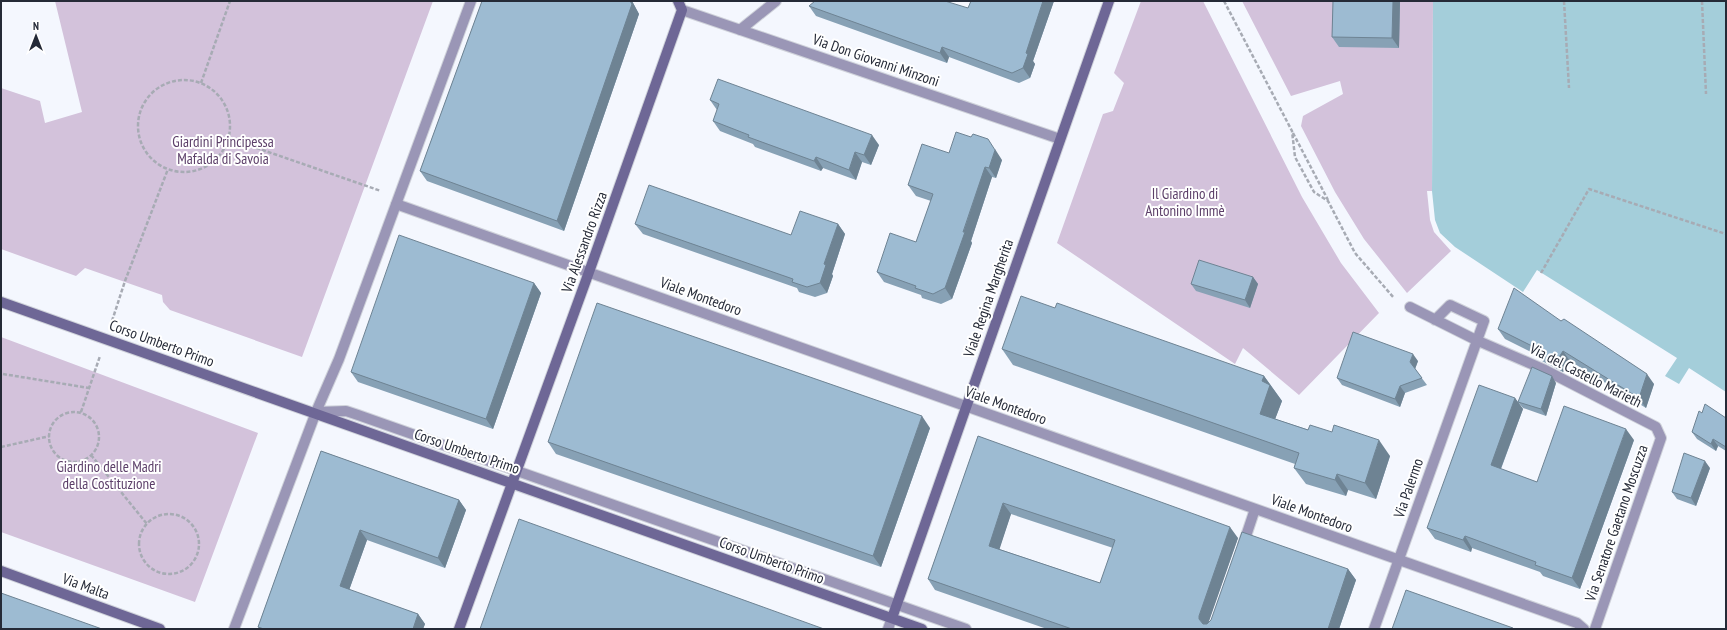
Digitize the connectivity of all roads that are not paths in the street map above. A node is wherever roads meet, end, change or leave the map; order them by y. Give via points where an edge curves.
1 (471, 1) edge
2 (776, 1) edge
3 (1109, 1) edge
4 (680, 5) edge
5 (740, 30) junction
6 (1060, 139) junction
7 (397, 201) junction
8 (589, 272) junction
9 (1, 302) edge
10 (1410, 307) road end
11 (1436, 320) junction
12 (1476, 340) junction
13 (966, 407) junction
14 (316, 412) junction
15 (1656, 427) joint
16 (517, 471) junction
17 (513, 483) junction
18 (1255, 509) junction
19 (1238, 558) edge
20 (1398, 560) junction
21 (1, 571) edge
22 (896, 604) junction
23 (892, 618) junction
24 (160, 629) edge
25 (234, 629) edge
26 (459, 629) edge
27 (888, 629) edge
28 (922, 629) edge
29 (966, 629) edge
30 (1374, 629) edge
31 (1584, 629) edge
32 (1595, 629) edge

1 - 7 street
2 - 5 street
3 - 6 main road, Viale Regina Margherita
4 - 5 street, Via Don Giovanni Minzoni
4 - 8 main road, Via Alessandro Rizza
5 - 6 street, Via Don Giovanni Minzoni
6 - 13 main road, Viale Regina Margherita
7 - 8 street, Viale Montedoro via 417,211
7 - 14 street via 339,359
8 - 13 street, Viale Montedoro
8 - 16 main road, Via Alessandro Rizza
9 - 14 main road, Corso Umberto Primo
10 - 11 street, Via del Castello Marieth
11 - 12 street, Via del Castello Marieth
11 - 12 street, Via Palermo via 1450,305 1484,321
12 - 15 street, Via del Castello Marieth via 1543,369
12 - 20 street, Via Palermo
13 - 18 street, Viale Montedoro
13 - 22 main road, Viale Regina Margherita
14 - 16 street via 346,411
14 - 17 main road, Corso Umberto Primo
14 - 25 street
15 - 32 street, Via Senatore Gaetano Moscuzza via 1661,438
16 - 17 main road, Via Alessandro Rizza
16 - 22 street
17 - 23 main road, Corso Umberto Primo
17 - 26 main road, Via Alessandro Rizza
18 - 19 street
18 - 20 street, Viale Montedoro
20 - 30 street, Via Palermo
20 - 31 street, Viale Montedoro via 1577,623
21 - 24 main road, Via Malta
22 - 23 main road, Viale Regina Margherita
22 - 29 street
23 - 27 street
23 - 28 main road, Corso Umberto Primo

